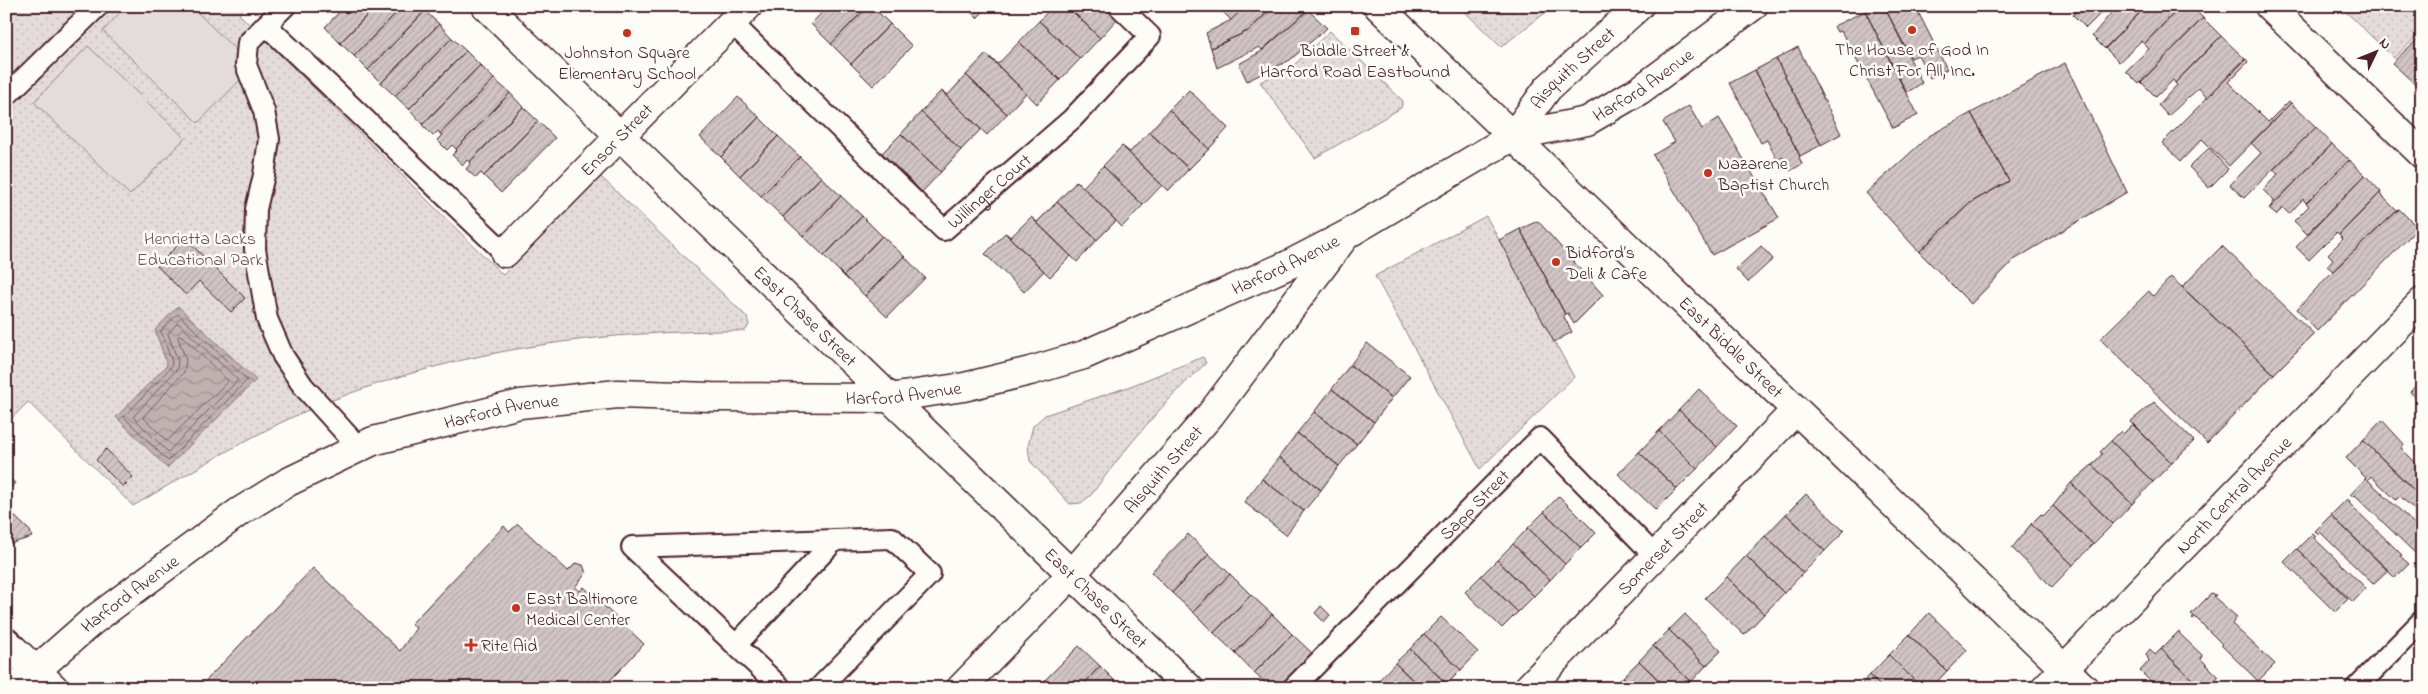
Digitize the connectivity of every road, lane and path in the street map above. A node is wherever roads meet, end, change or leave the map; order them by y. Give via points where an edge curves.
1 (98, 6) edge
2 (285, 6) edge
3 (486, 6) edge
4 (1119, 6) edge
5 (1378, 6) edge
6 (1639, 6) edge
7 (1753, 6) edge
8 (2269, 6) edge
9 (740, 14) edge
10 (266, 25) junction
11 (6, 96) edge
12 (620, 136) junction
13 (1513, 136) junction
14 (2422, 154) edge
15 (1346, 235) junction
16 (505, 253) joint
17 (2422, 302) edge
18 (890, 398) junction
19 (1796, 410) junction
20 (359, 448) junction
21 (834, 540) junction
22 (1655, 556) junction
23 (1072, 574) junction
24 (2422, 620) edge
25 (6, 642) edge
26 (736, 645) junction
27 (2064, 668) junction
28 (45, 679) edge
29 (16, 688) edge
30 (781, 688) edge
31 (818, 688) edge
32 (962, 688) edge
33 (1189, 688) edge
34 (1293, 688) edge
35 (1528, 688) edge
36 (2045, 688) edge
37 (2084, 688) edge
38 (2356, 688) edge

1 - 11 lane
2 - 10 lane
3 - 12 main road, East Chase Street
4 - 9 lane, Willinger Court via 1150,36 1072,118 944,230
5 - 13 main road, East Biddle Street
6 - 13 main road, Aisquith Street via 1548,88
7 - 13 main road, Harford Avenue via 1640,90 1587,121
8 - 14 main road
9 - 12 main road, Ensor Street
10 - 16 lane
10 - 20 lane via 248,43 246,66 264,111 269,139 256,209 255,249 267,319 283,356 303,386
12 - 16 main road, Ensor Street
12 - 18 main road, East Chase Street
13 - 15 main road, Harford Avenue
13 - 19 main road, East Biddle Street
15 - 18 main road, Harford Avenue via 1208,302 1084,355 964,387
15 - 23 main road, Aisquith Street via 1211,414
17 - 27 main road, North Central Avenue
18 - 20 main road, Harford Avenue via 618,394 520,404 373,441
18 - 23 main road, East Chase Street
19 - 22 main road, Somerset Street
19 - 27 main road, East Biddle Street
20 - 28 main road, Harford Avenue via 288,482 238,512 92,622
21 - 26 lane
21 - 26 lane via 632,547
21 - 31 lane via 892,538 930,574
22 - 34 lane, Sapp Street via 1540,438
22 - 35 main road, Somerset Street
23 - 32 main road, Aisquith Street
23 - 33 main road, East Chase Street
24 - 38 lane
25 - 28 main road
26 - 30 lane
27 - 36 main road, North Central Avenue
27 - 37 main road, East Biddle Street
28 - 29 main road

